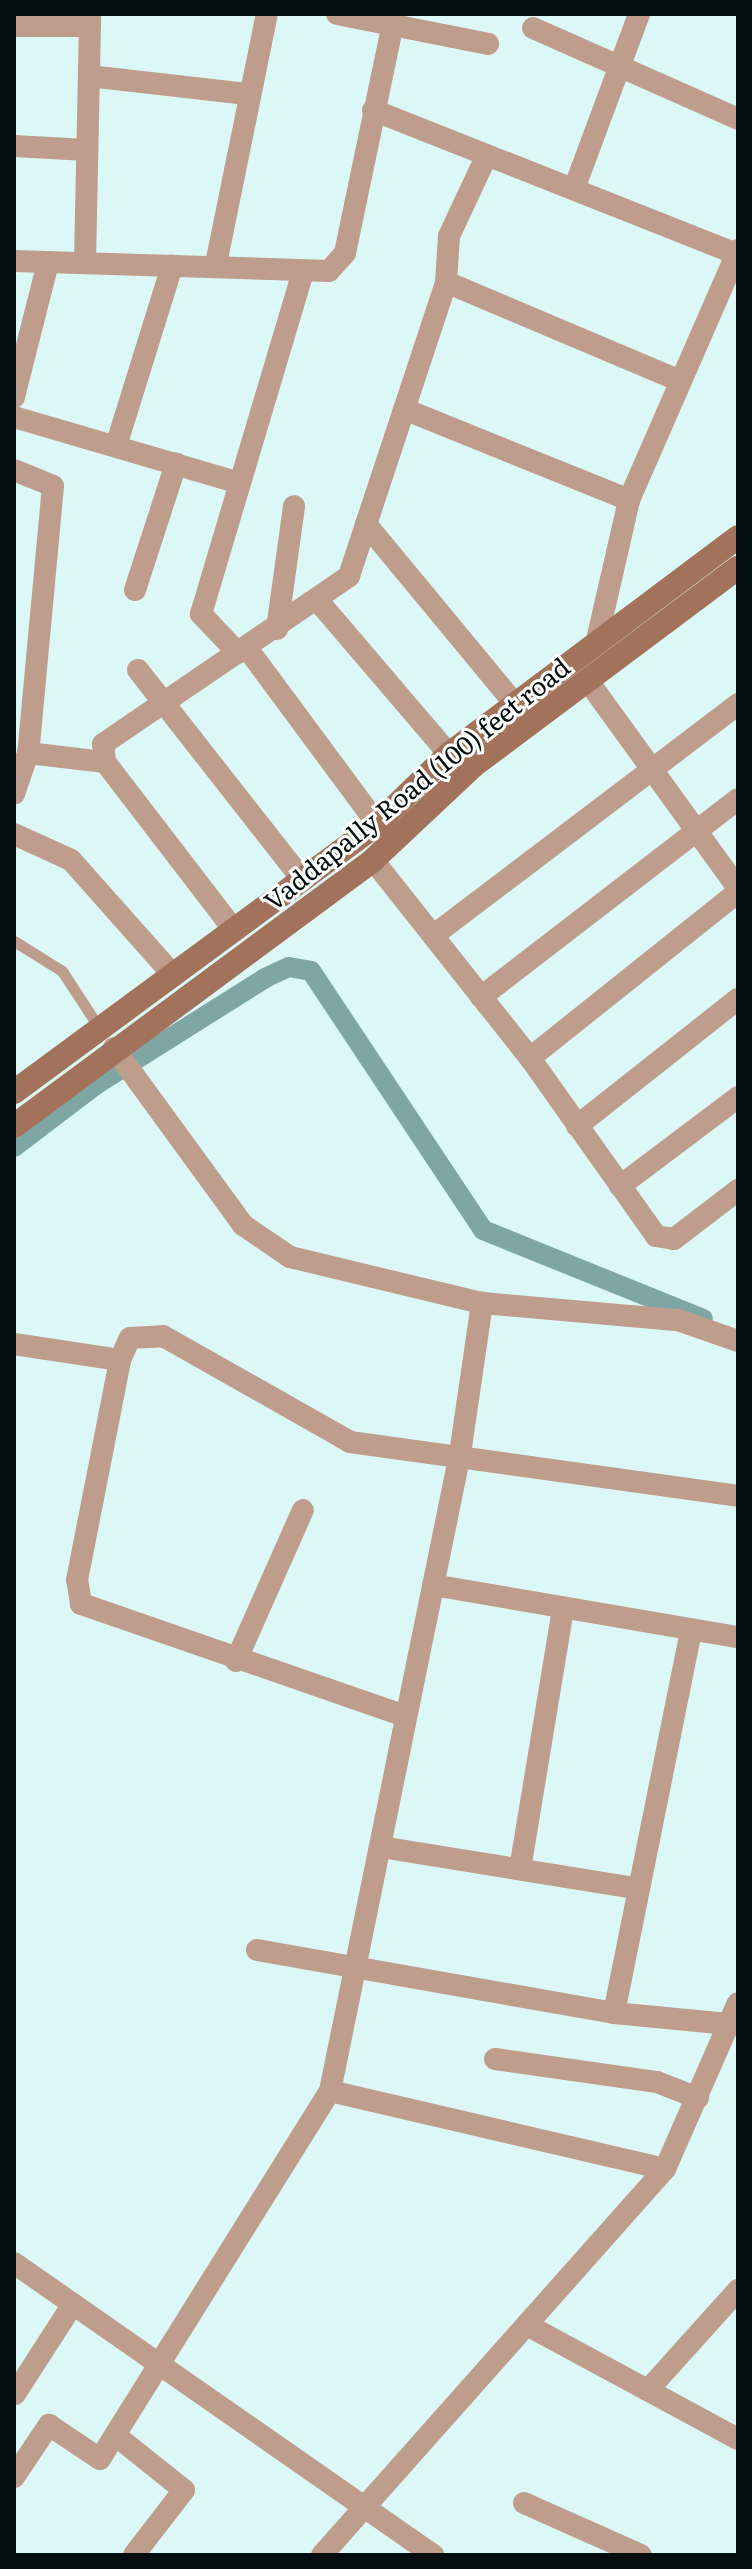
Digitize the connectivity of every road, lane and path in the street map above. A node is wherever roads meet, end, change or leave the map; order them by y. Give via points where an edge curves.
1 (267, 14) edge
2 (337, 14) edge
3 (639, 14) edge
4 (394, 17) edge
5 (90, 20) edge
6 (14, 26) edge
7 (533, 28) dead end
8 (488, 44) dead end
9 (618, 68) junction
10 (89, 76) junction
11 (247, 94) junction
12 (373, 110) junction
13 (738, 119) edge
14 (14, 146) edge
15 (87, 150) junction
16 (487, 155) junction
17 (574, 189) junction
18 (737, 252) edge
19 (14, 261) edge
20 (85, 262) junction
21 (48, 263) junction
22 (216, 264) junction
23 (172, 266) junction
24 (303, 272) junction
25 (446, 282) junction
26 (19, 356) edge
27 (680, 381) junction
28 (14, 397) edge
29 (404, 409) junction
30 (14, 417) edge
31 (116, 446) junction
32 (176, 464) junction
33 (14, 470) edge
34 (236, 482) junction
35 (629, 500) junction
36 (294, 506) dead end
37 (366, 524) junction
38 (738, 537) edge
39 (738, 568) edge
40 (135, 590) dead end
41 (319, 602) junction
42 (277, 629) junction
43 (597, 640) junction
44 (243, 651) junction
45 (138, 670) dead end
46 (588, 681) junction
47 (162, 699) junction
48 (514, 703) junction
49 (738, 704) edge
50 (28, 753) junction
51 (449, 754) junction
52 (105, 762) junction
53 (653, 766) junction
54 (14, 794) edge
55 (738, 799) edge
56 (377, 824) junction
57 (697, 831) junction
58 (14, 834) edge
59 (373, 860) junction
60 (295, 884) junction
61 (738, 890) edge
62 (238, 928) junction
63 (434, 935) junction
64 (14, 941) edge
65 (173, 975) junction
66 (481, 997) junction
67 (738, 999) edge
68 (112, 1045) junction
69 (530, 1058) junction
70 (14, 1092) edge
71 (738, 1097) edge
72 (14, 1126) edge
73 (577, 1126) junction
74 (620, 1186) junction
75 (738, 1190) edge
76 (482, 1303) junction
77 (738, 1341) edge
78 (14, 1344) edge
79 (120, 1360) junction
80 (460, 1454) junction
81 (738, 1496) edge
82 (303, 1510) dead end
83 (433, 1585) junction
84 (563, 1608) junction
85 (691, 1631) junction
86 (738, 1637) edge
87 (236, 1661) junction
88 (405, 1716) junction
89 (381, 1847) junction
90 (520, 1869) junction
91 (639, 1889) junction
92 (257, 1950) dead end
93 (360, 1971) junction
94 (738, 2003) edge
95 (614, 2013) junction
96 (734, 2026) edge
97 (495, 2059) dead end
98 (330, 2091) junction
99 (698, 2098) junction
100 (665, 2169) junction
101 (14, 2263) edge
102 (738, 2290) edge
103 (73, 2304) junction
104 (527, 2325) junction
105 (161, 2366) junction
106 (648, 2390) junction
107 (15, 2394) edge
108 (115, 2435) junction
109 (738, 2439) edge
110 (14, 2477) edge
111 (524, 2503) dead end
112 (360, 2505) junction
113 (134, 2555) edge
114 (322, 2555) edge
115 (433, 2555) edge
116 (641, 2555) edge

1 - 11 street
2 - 4 street
3 - 9 street
4 - 8 street
4 - 12 street
5 - 6 street
5 - 10 street
7 - 9 street
9 - 13 street
9 - 17 street
10 - 11 street
10 - 15 street
11 - 22 street
12 - 16 street
12 - 24 street via 345,253 329,271
14 - 15 street
15 - 20 street
16 - 17 street
16 - 25 street via 449,236
17 - 18 street
18 - 27 street
19 - 21 street
20 - 21 street
20 - 23 street
21 - 26 street
22 - 23 street
22 - 24 street
23 - 31 street
24 - 34 street
25 - 27 street
25 - 29 street
26 - 28 street
27 - 35 street
29 - 35 street
29 - 37 street
30 - 31 street
31 - 32 street
32 - 34 street
32 - 40 street
33 - 50 street via 53,486
34 - 44 street via 201,614
35 - 43 street
36 - 42 street
37 - 41 street via 349,576
37 - 48 street
38 - 43 main road
39 - 46 main road, Vaddapally Road (100) feet road
41 - 42 street
41 - 51 street
42 - 44 street
43 - 48 main road
44 - 47 street
44 - 56 street
45 - 47 street
46 - 53 street
46 - 59 main road, Vaddapally Road (100) feet road via 473,766
47 - 52 street via 108,736
47 - 60 street
48 - 51 main road
49 - 53 street
50 - 52 street
50 - 54 street
51 - 56 main road
52 - 62 street
53 - 57 street
53 - 63 street
55 - 57 street
56 - 60 main road
57 - 61 street
57 - 66 street
58 - 65 street via 71,860
59 - 63 street
59 - 68 main road, Vaddapally Road (100) feet road
60 - 62 main road
61 - 69 street
62 - 65 main road
63 - 66 street
64 - 68 lane via 62,971
65 - 68 main road
66 - 69 street
67 - 73 street
68 - 70 main road
68 - 72 main road, Vaddapally Road (100) feet road
68 - 76 street via 263,1243 329,1268
69 - 73 street
71 - 74 street
73 - 74 street
74 - 75 street via 664,1240
76 - 77 street via 678,1320
76 - 80 street
78 - 79 street
79 - 80 street via 130,1338 163,1336 350,1442
79 - 87 street via 77,1595 92,1611
80 - 81 street
80 - 83 street
82 - 87 street
83 - 84 street
83 - 88 street
84 - 85 street
84 - 90 street
85 - 86 street
85 - 91 street
87 - 88 street
88 - 89 street
89 - 90 street
89 - 93 street
90 - 91 street
91 - 95 street
92 - 93 street
93 - 95 street
93 - 98 street
94 - 96 street
95 - 96 street
96 - 99 street
97 - 99 street via 657,2082
98 - 100 street
98 - 105 street
99 - 100 street
100 - 104 street
101 - 103 street
102 - 106 street
103 - 105 street
103 - 107 street
104 - 106 street
104 - 112 street
105 - 108 street
105 - 112 street
106 - 109 street
108 - 110 street via 100,2459 49,2425
108 - 113 street via 184,2490
111 - 116 street
112 - 114 street
112 - 115 street

